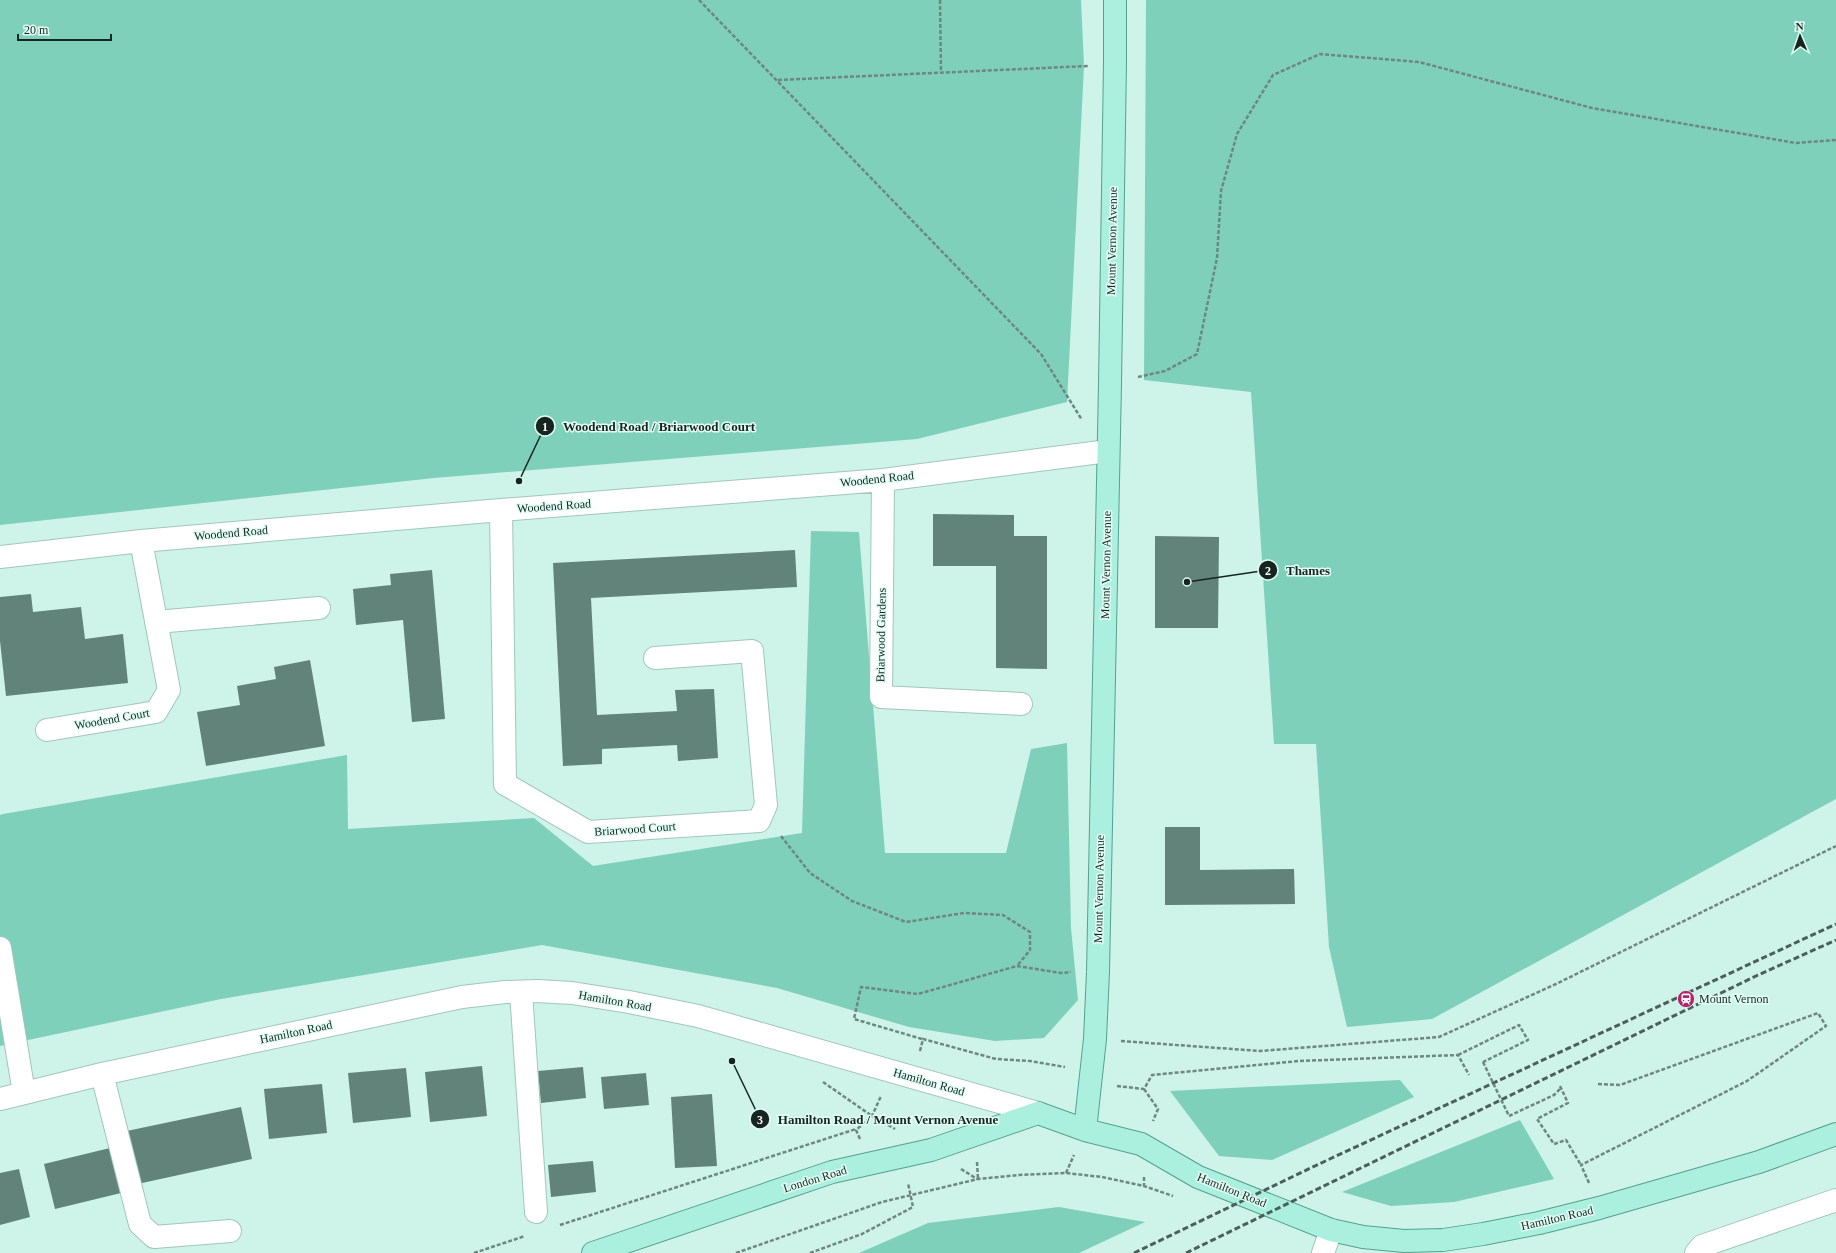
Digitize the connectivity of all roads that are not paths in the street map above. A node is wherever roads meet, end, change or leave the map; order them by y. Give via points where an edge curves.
1 (1115, 0) edge
2 (1108, 451) junction
3 (883, 480) junction
4 (501, 510) junction
5 (141, 541) junction
6 (0, 557) edge
7 (319, 608) dead end
8 (156, 622) junction
9 (655, 658) dead end
10 (1021, 704) dead end
11 (47, 730) dead end
12 (0, 948) edge
13 (521, 992) junction
14 (102, 1074) junction
15 (24, 1093) junction
16 (0, 1099) edge
17 (1038, 1113) junction
18 (1085, 1130) junction
19 (1836, 1134) edge
20 (1836, 1200) edge
21 (536, 1212) dead end
22 (1331, 1230) junction
23 (230, 1231) dead end
24 (593, 1253) edge
25 (1323, 1253) edge
26 (1696, 1253) edge

1 - 2 main road, Mount Vernon Avenue
2 - 3 street, Woodend Road
2 - 18 main road, Mount Vernon Avenue via 1098,964
3 - 4 street, Woodend Road
3 - 10 street, Briarwood Gardens via 881,697
4 - 5 street, Woodend Road
4 - 9 street, Briarwood Court via 505,784 588,832 759,821 766,805 752,651
5 - 6 street, Woodend Road
5 - 8 street, Woodend Court
7 - 8 street
8 - 11 street, Woodend Court via 169,690 156,712
12 - 15 street
13 - 14 street, Hamilton Road via 462,997
13 - 17 street, Hamilton Road via 572,993 698,1016
13 - 21 street
14 - 15 street, Hamilton Road
14 - 23 street via 140,1224 154,1237
15 - 16 street, Hamilton Road
17 - 18 main road, Hamilton Road
17 - 24 main road, London Road via 931,1150 832,1172
18 - 22 main road, Hamilton Road via 1142,1144 1198,1177
19 - 22 main road, Hamilton Road via 1759,1162 1539,1223 1443,1240 1404,1241 1363,1237
20 - 26 street via 1702,1246
22 - 25 street

